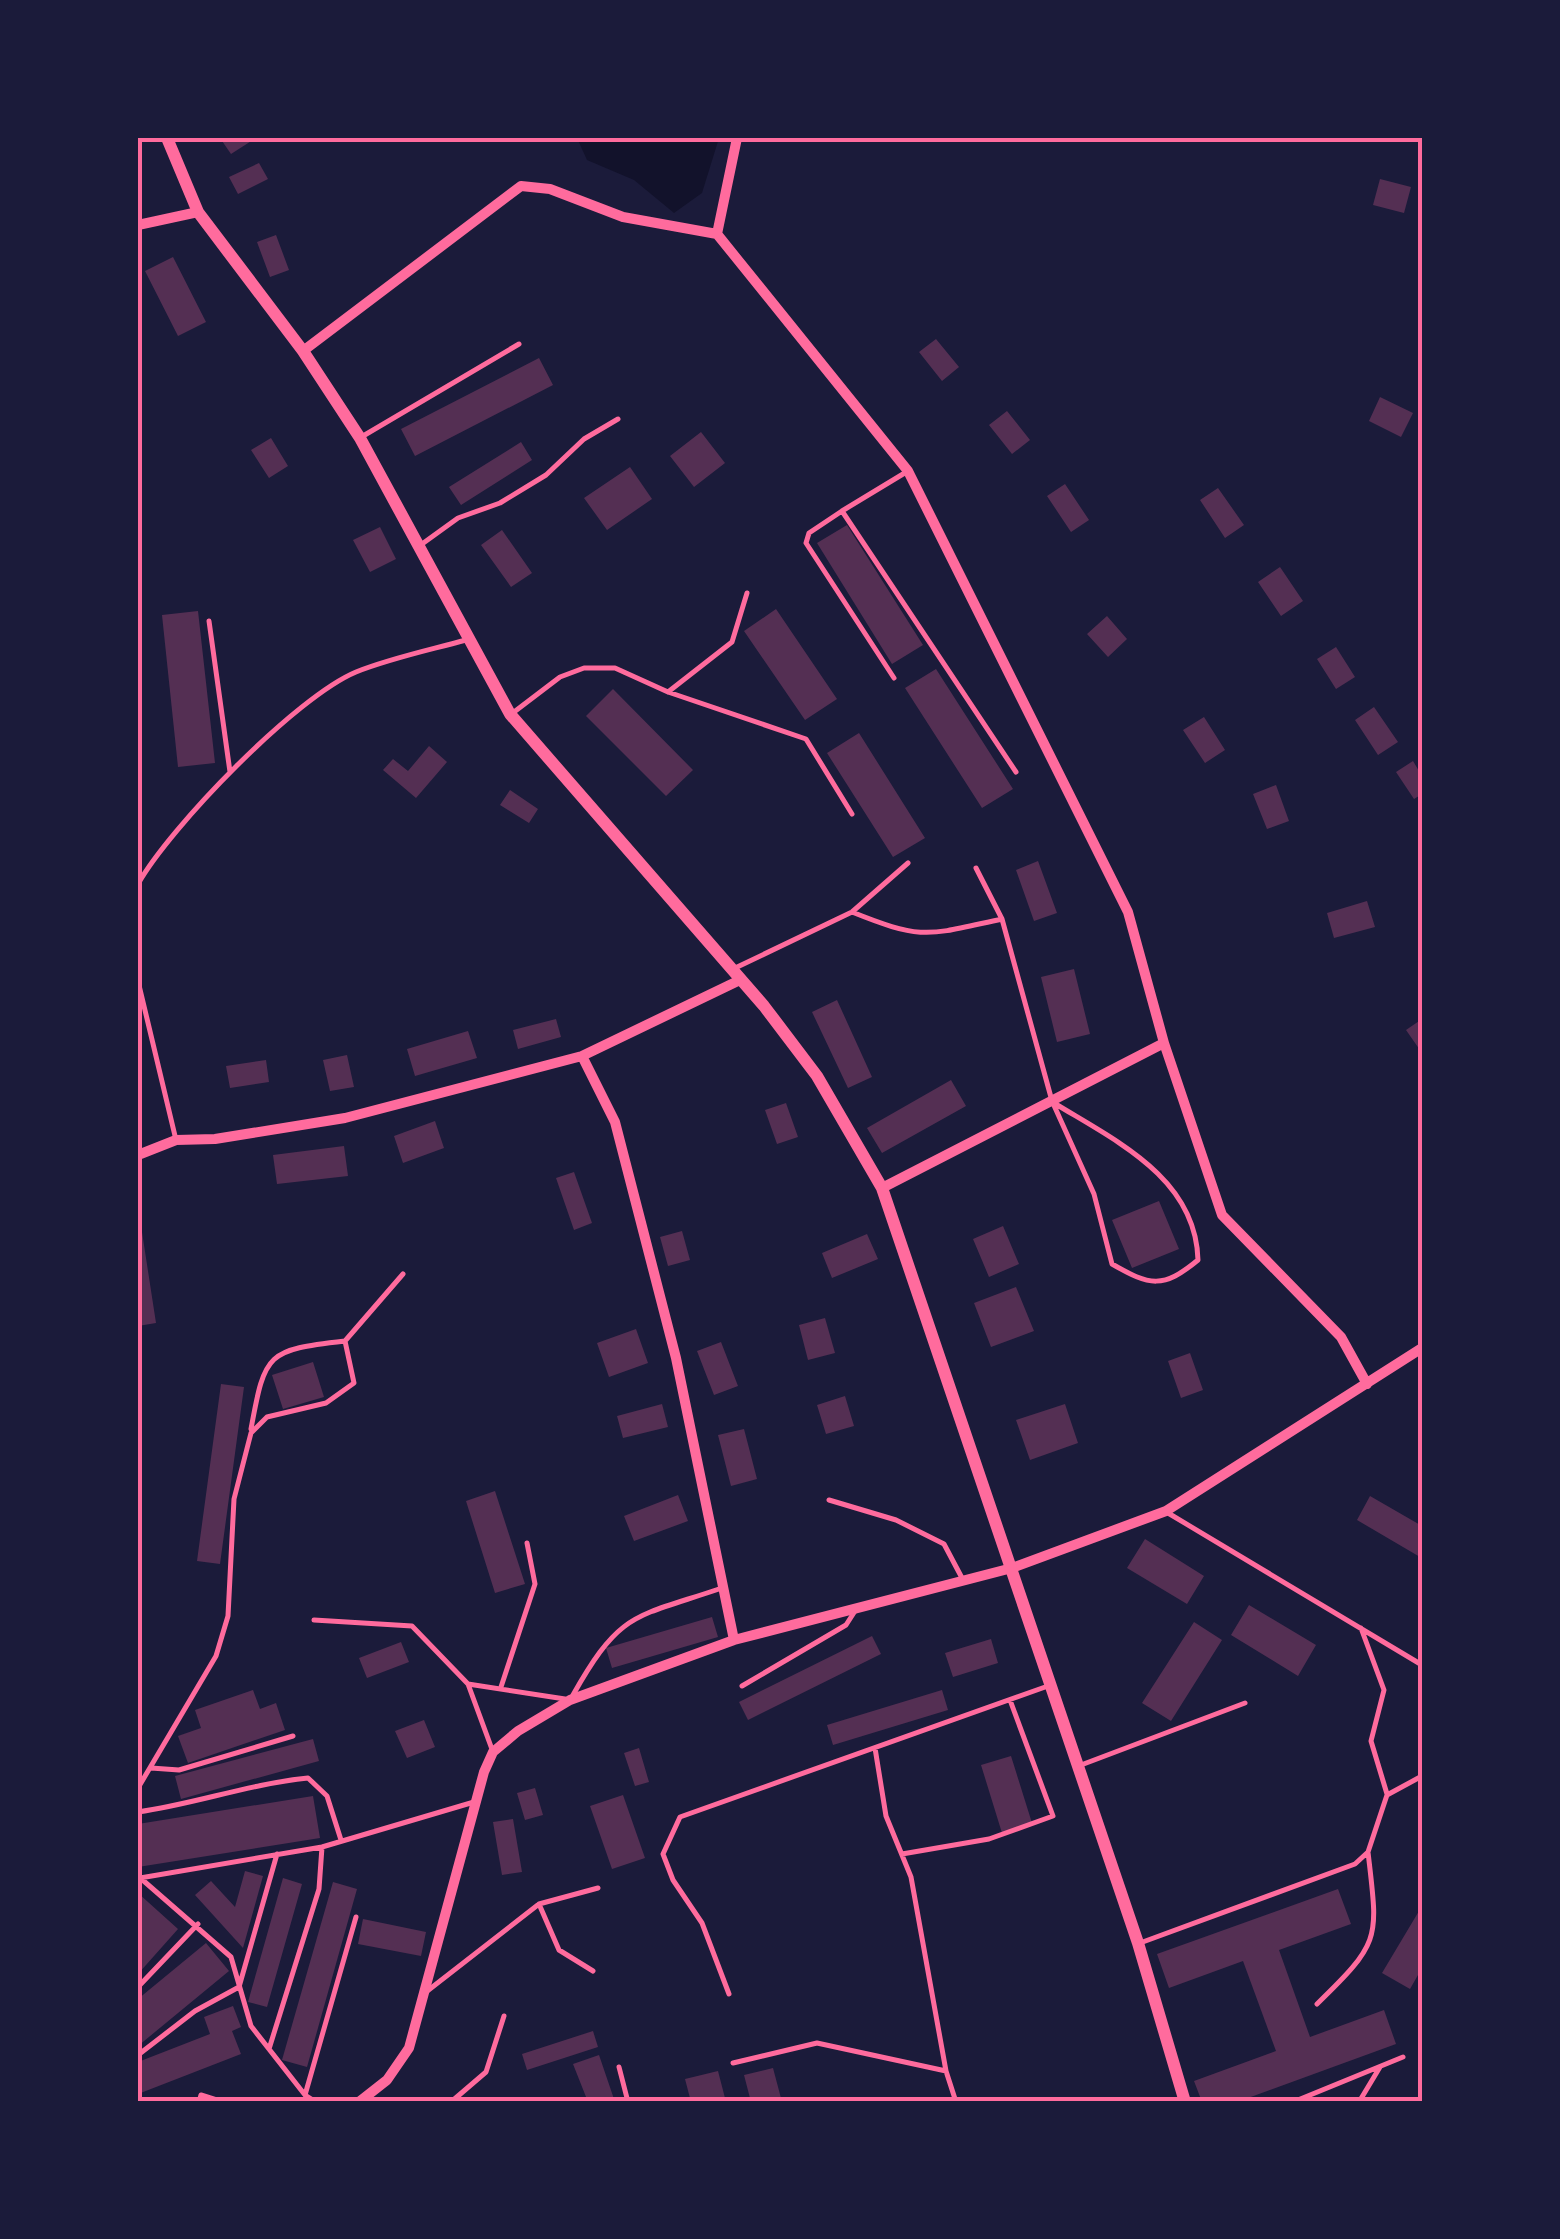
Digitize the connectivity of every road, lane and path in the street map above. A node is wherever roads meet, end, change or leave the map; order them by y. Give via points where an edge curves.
1 (168, 138) edge
2 (737, 138) edge
3 (198, 212) junction
4 (138, 225) edge
5 (717, 234) junction
6 (520, 344) dead end
7 (303, 351) junction
8 (618, 419) dead end
9 (360, 438) junction
10 (908, 471) junction
11 (842, 511) junction
12 (420, 545) junction
13 (747, 594) dead end
14 (209, 621) dead end
15 (468, 639) junction
16 (894, 678) dead end
17 (668, 692) junction
18 (510, 714) junction
19 (230, 772) junction
20 (1016, 772) dead end
21 (852, 814) dead end
22 (908, 863) dead end
23 (976, 868) dead end
24 (138, 884) edge
25 (852, 912) junction
26 (1002, 919) junction
27 (735, 975) junction
28 (138, 981) edge
29 (1164, 1043) junction
30 (582, 1056) junction
31 (1052, 1101) junction
32 (176, 1140) junction
33 (138, 1156) edge
34 (882, 1188) junction
35 (402, 1274) dead end
36 (345, 1342) junction
37 (1422, 1348) edge
38 (1367, 1384) junction
39 (251, 1433) junction
40 (830, 1500) dead end
41 (1166, 1511) junction
42 (526, 1542) dead end
43 (1012, 1568) junction
44 (964, 1581) junction
45 (723, 1588) junction
46 (856, 1610) junction
47 (314, 1620) dead end
48 (1360, 1625) junction
49 (734, 1640) junction
50 (1422, 1665) edge
51 (468, 1684) junction
52 (1051, 1684) junction
53 (502, 1686) junction
54 (742, 1686) dead end
55 (570, 1700) junction
56 (1010, 1700) junction
57 (1245, 1702) dead end
58 (293, 1736) dead end
59 (875, 1748) junction
60 (493, 1752) junction
61 (1078, 1766) junction
62 (150, 1768) junction
63 (1422, 1776) edge
64 (138, 1788) edge
65 (1387, 1796) junction
66 (474, 1802) junction
67 (138, 1812) edge
68 (341, 1841) junction
69 (322, 1847) junction
70 (1368, 1852) junction
71 (277, 1854) junction
72 (902, 1854) junction
73 (139, 1877) edge
74 (598, 1888) dead end
75 (539, 1904) junction
76 (356, 1917) dead end
77 (198, 1924) junction
78 (1138, 1944) junction
79 (594, 1971) dead end
80 (138, 1987) edge
81 (239, 1987) junction
82 (424, 1994) junction
83 (729, 1994) dead end
84 (1317, 2004) dead end
85 (504, 2016) dead end
86 (269, 2049) junction
87 (138, 2055) edge
88 (1403, 2057) dead end
89 (734, 2063) dead end
90 (1381, 2065) junction
91 (619, 2068) dead end
92 (946, 2071) junction
93 (305, 2094) junction
94 (199, 2102) edge
95 (224, 2102) edge
96 (316, 2102) edge
97 (359, 2102) edge
98 (451, 2102) edge
99 (628, 2102) edge
100 (956, 2102) edge
101 (1185, 2102) edge
102 (1293, 2102) edge
103 (1358, 2102) edge

1 - 3 street
2 - 5 street
3 - 4 street
3 - 7 street
5 - 7 street via 623,217 550,189 520,186
5 - 10 street
6 - 9 lane
7 - 9 street
8 - 12 lane via 584,439 546,476 458,518
9 - 12 street
10 - 11 lane
10 - 29 street via 1128,912
11 - 16 lane via 809,533 806,543
11 - 20 lane
12 - 15 street
13 - 17 lane via 732,642
14 - 19 lane
15 - 18 street
15 - 19 lane via 354,673 296,711
17 - 18 lane via 616,668 584,668 560,677
17 - 21 lane via 806,739
18 - 27 street
19 - 24 lane
22 - 25 lane
23 - 26 lane
25 - 26 lane via 927,936
25 - 27 lane
26 - 31 lane
27 - 30 street
27 - 34 street via 817,1076
28 - 32 lane
29 - 31 street
29 - 38 street via 1222,1214 1341,1337
30 - 32 street via 346,1118 215,1140
30 - 45 street via 615,1122 676,1358
31 - 31 lane via 1094,1194 1112,1264 1144,1282 1174,1279 1198,1260 1197,1230 1155,1166
31 - 34 street
32 - 33 street
34 - 43 street
35 - 36 lane
36 - 39 lane via 287,1348 261,1372
36 - 39 lane via 354,1383 343,1394 267,1418
37 - 38 street
38 - 41 street
39 - 62 lane via 234,1499 228,1616 216,1656
40 - 44 lane via 896,1520 944,1544
41 - 43 street
41 - 48 lane
42 - 53 lane via 535,1584
43 - 44 street
43 - 52 street
44 - 46 street
45 - 49 street
45 - 55 lane via 626,1621 602,1643
46 - 49 street
46 - 54 lane via 846,1625
47 - 51 lane via 412,1626
48 - 50 lane
48 - 65 lane via 1384,1690 1372,1740
49 - 55 street
51 - 53 lane
51 - 60 lane
52 - 56 lane
52 - 61 street
53 - 55 lane
55 - 60 street
56 - 59 lane
56 - 72 lane via 1053,1816 988,1839
57 - 61 lane
58 - 62 lane via 179,1770
59 - 72 lane via 886,1816
59 - 83 lane via 680,1817 663,1854 702,1923
60 - 66 street
61 - 78 street
62 - 64 lane
63 - 65 lane
65 - 70 lane
66 - 68 lane
66 - 82 street
67 - 68 lane via 308,1778 327,1796
68 - 69 lane
69 - 71 lane
69 - 86 lane via 319,1889
70 - 78 lane via 1355,1864
70 - 84 lane via 1377,1926 1357,1965
71 - 73 lane
71 - 81 lane
72 - 92 lane
73 - 77 lane
74 - 75 lane
75 - 79 lane via 559,1950
75 - 82 lane
76 - 93 lane
77 - 80 lane
77 - 81 lane via 231,1957
78 - 101 street
81 - 86 lane via 251,2026
81 - 87 lane via 194,2011
82 - 97 street via 410,2048
85 - 98 lane via 486,2072
86 - 93 lane
88 - 90 lane
89 - 92 lane via 817,2043
90 - 102 lane
90 - 103 lane
91 - 99 lane
92 - 100 lane
93 - 96 lane
94 - 95 lane via 202,2095

